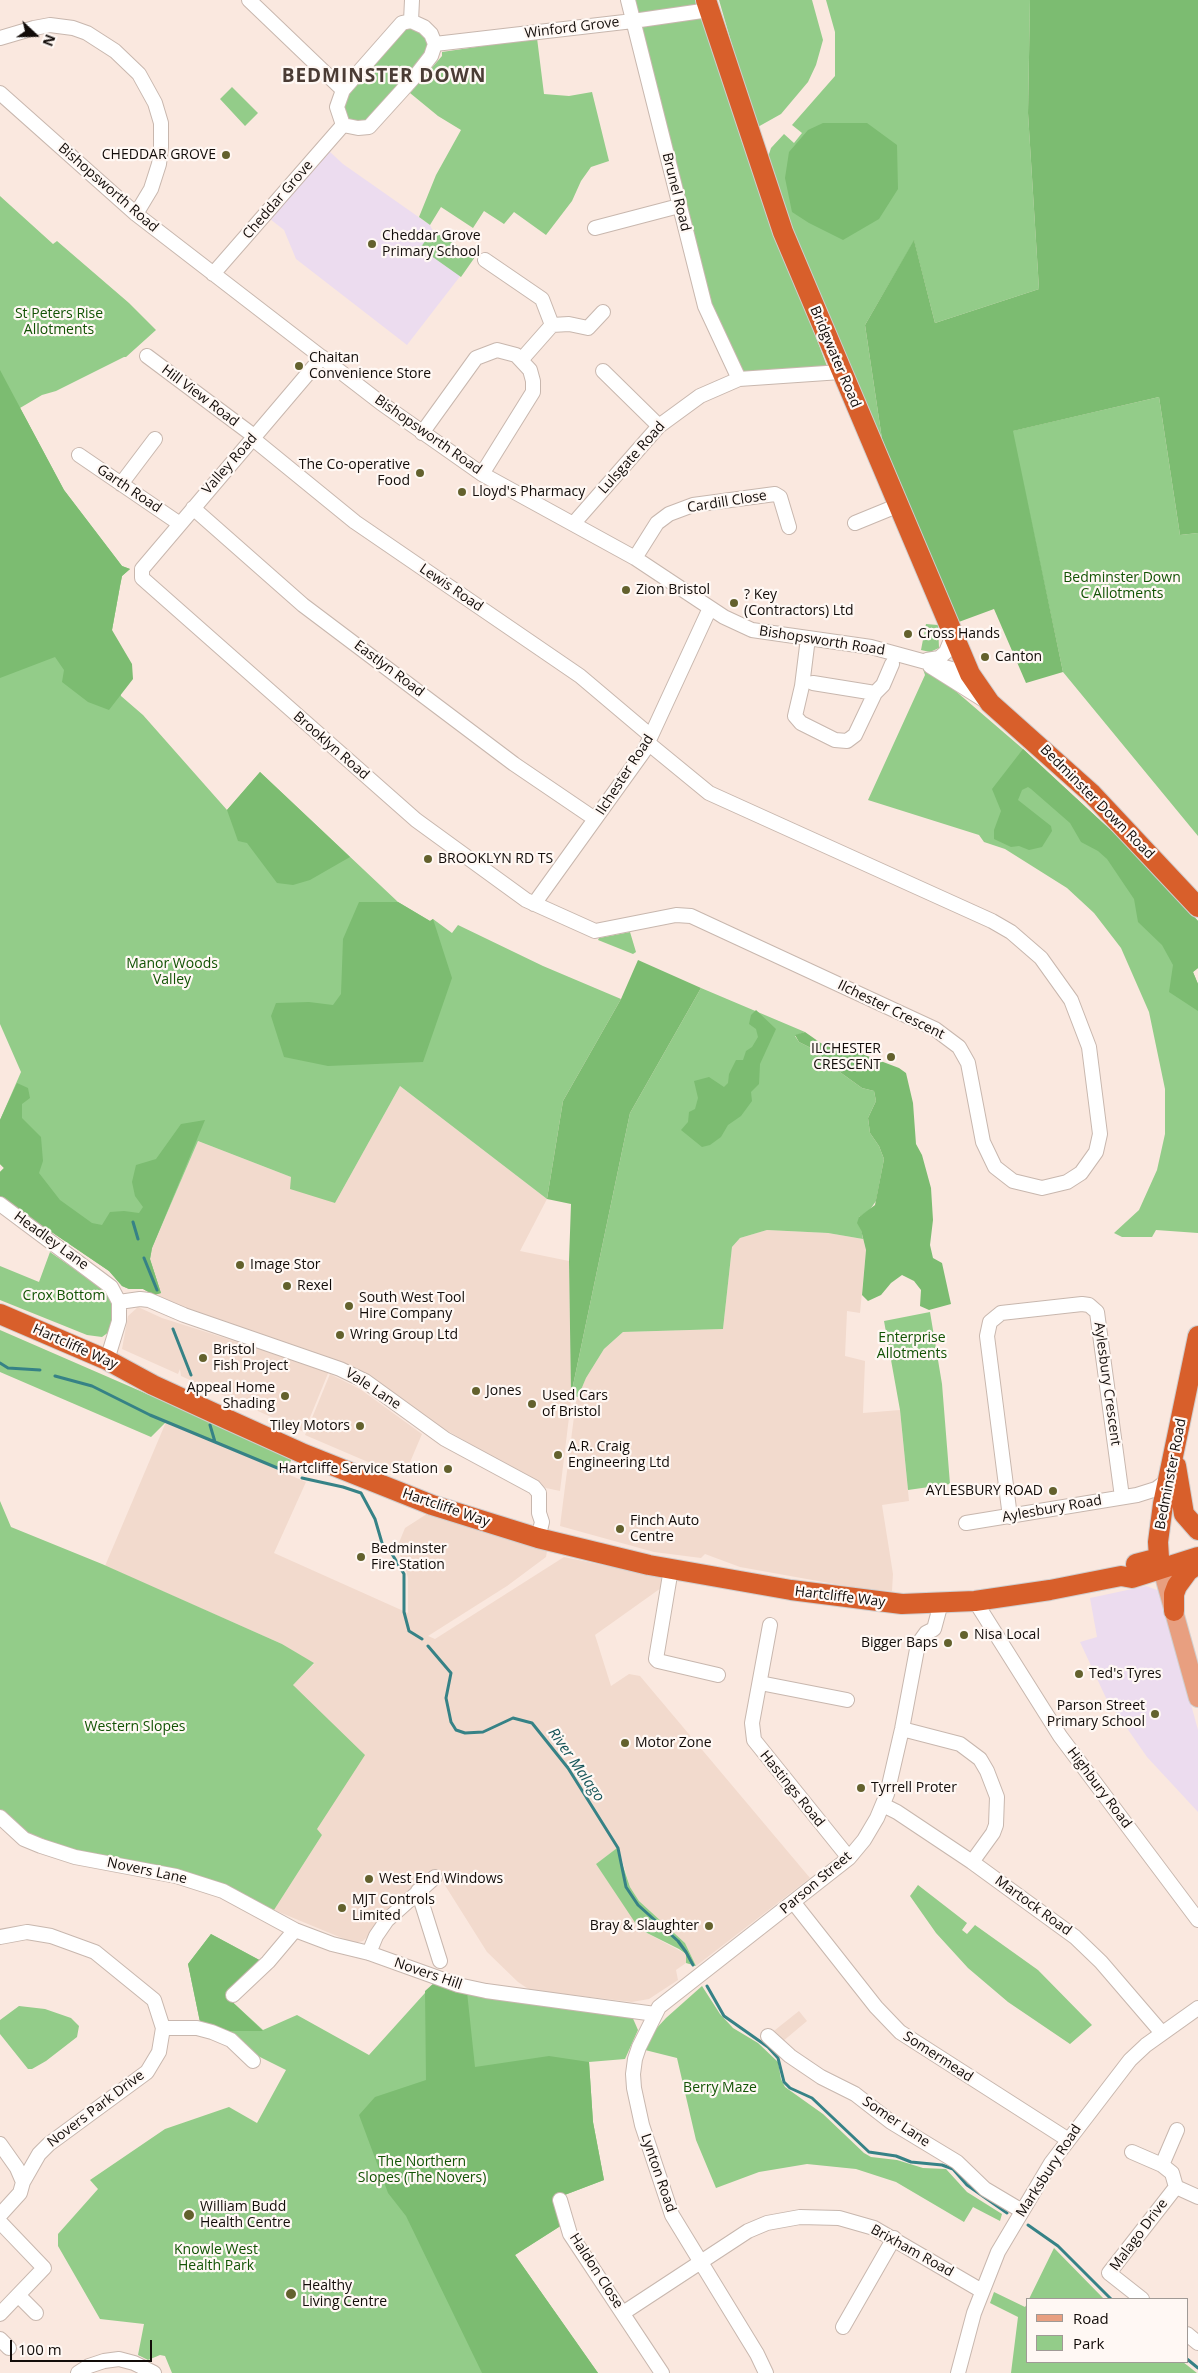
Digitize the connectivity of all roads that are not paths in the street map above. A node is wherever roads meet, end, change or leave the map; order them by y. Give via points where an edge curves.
1 (249, 0) edge
2 (412, 0) edge
3 (628, 0) edge
4 (708, 5) edge
5 (411, 21) junction
6 (633, 21) junction
7 (0, 38) edge
8 (435, 44) junction
9 (343, 90) junction
10 (0, 93) edge
11 (343, 126) junction
12 (679, 206) junction
13 (136, 214) junction
14 (595, 228) dead end
15 (485, 260) dead end
16 (213, 274) junction
17 (603, 312) dead end
18 (552, 325) junction
19 (147, 356) dead end
20 (322, 356) junction
21 (522, 359) junction
22 (603, 371) dead end
23 (841, 372) junction
24 (739, 379) junction
25 (659, 426) junction
26 (422, 433) junction
27 (253, 437) junction
28 (155, 439) dead end
29 (79, 455) dead end
30 (482, 474) junction
31 (121, 484) junction
32 (899, 505) junction
33 (193, 508) junction
34 (574, 523) junction
35 (855, 523) dead end
36 (180, 524) junction
37 (789, 527) dead end
38 (635, 558) junction
39 (141, 572) joint
40 (710, 608) junction
41 (952, 635) junction
42 (808, 638) junction
43 (919, 660) junction
44 (892, 664) dead end
45 (970, 674) junction
46 (813, 683) dead end
47 (874, 693) junction
48 (990, 704) junction
49 (650, 739) junction
50 (595, 820) junction
51 (534, 904) junction
52 (1198, 907) edge
53 (0, 1204) edge
54 (118, 1302) junction
55 (0, 1314) edge
56 (1197, 1348) edge
57 (107, 1360) junction
58 (1174, 1451) junction
59 (1168, 1480) junction
60 (1137, 1495) junction
61 (1122, 1497) junction
62 (1163, 1504) junction
63 (1184, 1514) junction
64 (1010, 1516) junction
65 (966, 1523) dead end
66 (1198, 1530) edge
67 (538, 1538) junction
68 (1198, 1557) edge
69 (1161, 1564) junction
70 (1198, 1564) edge
71 (671, 1569) junction
72 (975, 1601) junction
73 (931, 1604) junction
74 (1174, 1611) junction
75 (770, 1625) dead end
76 (718, 1675) dead end
77 (760, 1683) junction
78 (1198, 1698) edge
79 (848, 1700) dead end
80 (902, 1729) junction
81 (883, 1805) junction
82 (0, 1817) edge
83 (849, 1858) junction
84 (972, 1862) junction
85 (435, 1877) dead end
86 (418, 1891) junction
87 (794, 1903) junction
88 (1198, 1920) edge
89 (295, 1930) junction
90 (0, 1937) edge
91 (369, 1952) junction
92 (440, 1961) dead end
93 (233, 1995) dead end
94 (1198, 2008) edge
95 (655, 2014) junction
96 (163, 2028) junction
97 (1162, 2033) junction
98 (768, 2036) dead end
99 (253, 2061) dead end
100 (1177, 2130) dead end
101 (1067, 2139) junction
102 (0, 2144) edge
103 (1132, 2152) dead end
104 (1162, 2165) junction
105 (23, 2182) junction
106 (1176, 2187) junction
107 (1198, 2197) edge
108 (560, 2200) dead end
109 (0, 2215) edge
110 (1019, 2215) junction
111 (0, 2222) edge
112 (894, 2238) junction
113 (700, 2262) junction
114 (982, 2291) junction
115 (18, 2296) junction
116 (1141, 2298) edge
117 (36, 2313) dead end
118 (623, 2313) junction
119 (0, 2314) edge
120 (843, 2327) dead end
121 (1188, 2335) edge
122 (1198, 2343) edge
123 (78, 2373) edge
124 (154, 2373) edge
125 (662, 2373) edge
126 (766, 2373) edge
127 (958, 2373) edge

1 - 9 street
2 - 5 street
3 - 6 street, Brunel Road
4 - 6 street, Winford Grove
4 - 23 highway, Bridgwater Road via 783,232
5 - 8 street via 424,27
5 - 9 street via 402,23 394,31
6 - 8 street, Winford Grove
6 - 12 street, Brunel Road
7 - 13 street via 34,28 73,28 115,51 139,74 155,102 161,123 161,147 151,189
8 - 11 street via 431,56 374,123 369,127
9 - 11 street via 337,107
10 - 13 street, Bishopsworth Road
11 - 16 street, Cheddar Grove
12 - 14 street
12 - 24 street, Brunel Road via 710,320
13 - 16 street, Bishopsworth Road
15 - 18 street via 542,299
16 - 20 street, Bishopsworth Road
17 - 18 street via 588,328
18 - 21 street
19 - 27 street, Hill View Road
20 - 26 street, Bishopsworth Road
20 - 27 street, Valley Road
21 - 26 street via 497,350 476,358
21 - 30 street via 530,370 532,392
22 - 25 street
23 - 24 street, Lulsgate Road
23 - 32 highway, Bridgwater Road
24 - 25 street, Lulsgate Road via 700,396
25 - 34 street, Lulsgate Road
26 - 30 street, Bishopsworth Road
27 - 33 street, Valley Road
27 - 49 street, Lewis Road via 355,522 580,676
28 - 31 street
29 - 31 street, Garth Road
30 - 34 street, Bishopsworth Road
31 - 36 street, Garth Road
32 - 35 street
32 - 41 highway, Bridgwater Road
33 - 36 street, Valley Road
33 - 50 street, Eastlyn Road via 303,605 514,764
34 - 38 street, Bishopsworth Road
36 - 39 street, Valley Road
37 - 38 street, Cardill Close via 780,497 775,494 693,505 669,514 657,523
38 - 40 street, Bishopsworth Road
39 - 51 street, Brooklyn Road via 142,578 416,820
40 - 42 street, Bishopsworth Road via 752,630
40 - 49 street, Ilchester Road
41 - 43 street, Bishopsworth Road via 946,652 939,658
41 - 45 highway, Bridgwater Road
42 - 43 street, Bishopsworth Road via 871,646
42 - 47 street via 802,686 795,710 800,723 834,740 847,742 856,732
43 - 45 street, Bishopsworth Road
43 - 48 street, Bishopsworth Road
44 - 47 street via 883,685
45 - 48 highway, Bridgwater Road
46 - 47 street
48 - 52 highway, Bedminster Down Road via 1092,794
49 - 50 street, Ilchester Road
49 - 51 street, Ilchester Crescent via 709,793 992,921 1041,958 1071,1000 1089,1047 1100,1134 1088,1166 1071,1180 1042,1188 1020,1184 995,1167 986,1151 972,1074 964,1055 935,1029 691,916 676,915 595,930
50 - 51 street, Ilchester Road
53 - 54 street, Headley Lane via 105,1281
54 - 57 street via 119,1321
54 - 67 street, Vale Lane via 149,1300 192,1318 340,1368 365,1381 445,1439 534,1488 539,1493 542,1522
55 - 57 highway, Hartcliffe Way
56 - 58 highway, Bedminster Road
57 - 67 highway, Hartcliffe Way via 153,1385 313,1457 432,1505
58 - 59 highway, Bedminster Road
58 - 63 highway
59 - 60 street, Aylesbury Road via 1156,1490
59 - 62 highway, Bedminster Road
60 - 61 street, Aylesbury Road
60 - 62 street, Aylesbury Road
61 - 64 street, Aylesbury Road
61 - 64 street, Aylesbury Crescent via 1097,1312 1082,1304 1001,1313 990,1322 987,1336
62 - 63 highway
62 - 69 highway, Bedminster Road via 1158,1542
63 - 66 highway
64 - 65 street, Aylesbury Road
67 - 71 highway, Hartcliffe Way
68 - 69 highway
69 - 72 highway via 1131,1565 1121,1576
69 - 74 main road, Bedminster Road
70 - 74 highway via 1177,1586
71 - 73 highway, Hartcliffe Way via 862,1600
71 - 76 street via 656,1659
72 - 73 highway
72 - 88 street, Highbury Road via 1060,1736
73 - 80 street, Parson Street via 934,1629 926,1633 918,1644
74 - 78 main road, Bedminster Road
75 - 77 street, Hastings Road
77 - 79 street
77 - 83 street, Hastings Road via 752,1732 757,1746
80 - 81 street, Parson Street
80 - 84 street via 960,1744 980,1759 987,1772 997,1797 996,1825 994,1833
81 - 83 street, Parson Street via 872,1827
81 - 84 street, Martock Road
82 - 89 street, Novers Lane via 24,1839 41,1846 75,1857 176,1876 223,1891
83 - 87 street, Parson Street
84 - 97 street, Martock Road via 1076,1937
85 - 86 street
86 - 91 street via 387,1920
86 - 92 street
87 - 95 street, Parson Street via 682,1988
87 - 101 street, Somermead via 876,2007 900,2032
89 - 91 street, Novers Hill via 332,1944
89 - 93 street via 268,1962
90 - 96 street, Novers Park Drive via 16,1933 51,1936 95,1952 154,2000
91 - 95 street, Novers Hill via 458,1985
94 - 97 street, Marksbury Road
95 - 113 street, Lynton Road via 635,2059 634,2088 662,2190 672,2215
96 - 99 street via 197,2028 212,2032 231,2040
96 - 105 street, Novers Park Drive via 159,2052 146,2072 49,2144 39,2154
97 - 101 street, Marksbury Road via 1130,2060
98 - 110 street, Somer Lane via 790,2056 855,2094 891,2122 957,2162
100 - 104 street
101 - 110 street, Marksbury Road
102 - 105 street
103 - 104 street
104 - 106 street, Malago Drive via 1172,2173
105 - 109 street, Novers Park Drive via 20,2193
106 - 107 street, Malago Drive
106 - 116 street, Malago Drive via 1109,2273
108 - 118 street, Haldon Close via 570,2234
110 - 114 street, Marksbury Road via 998,2252
111 - 115 street via 44,2267 43,2272
112 - 113 street, Brixham Road via 874,2228 839,2218 800,2217 767,2223 748,2231
112 - 114 street, Brixham Road
112 - 120 street
113 - 118 street, Haldon Close
113 - 126 street, Lynton Road
114 - 127 street, Marksbury Road
115 - 117 street
115 - 119 street
118 - 125 street, Haldon Close
121 - 122 street
123 - 124 street via 104,2361 119,2360

